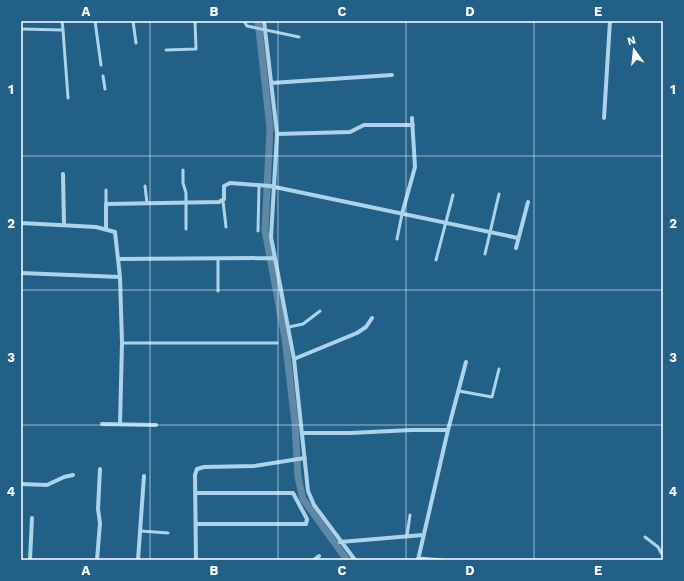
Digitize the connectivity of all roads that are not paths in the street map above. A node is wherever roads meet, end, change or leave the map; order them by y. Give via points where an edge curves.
1 (62, 21) edge
2 (94, 21) edge
3 (133, 21) edge
4 (195, 21) edge
5 (244, 21) edge
6 (264, 21) edge
7 (610, 21) edge
8 (263, 28) junction
9 (21, 29) edge
10 (63, 30) junction
11 (299, 37) dead end
12 (136, 43) dead end
13 (166, 50) dead end
14 (101, 65) dead end
15 (392, 75) dead end
16 (103, 76) dead end
17 (271, 83) junction
18 (105, 89) dead end
19 (68, 98) dead end
20 (412, 118) dead end
21 (604, 118) dead end
22 (413, 125) junction
23 (277, 134) junction
24 (183, 170) dead end
25 (63, 174) dead end
26 (262, 185) junction
27 (145, 186) dead end
28 (272, 186) junction
29 (106, 190) dead end
30 (499, 194) dead end
31 (453, 195) dead end
32 (223, 201) junction
33 (186, 202) junction
34 (528, 202) dead end
35 (147, 203) junction
36 (106, 204) junction
37 (402, 214) junction
38 (21, 223) edge
39 (446, 223) junction
40 (64, 225) junction
41 (226, 227) dead end
42 (106, 229) junction
43 (186, 229) dead end
44 (258, 230) dead end
45 (490, 232) junction
46 (518, 238) junction
47 (397, 239) dead end
48 (516, 248) dead end
49 (485, 254) dead end
50 (118, 259) junction
51 (274, 259) junction
52 (218, 260) junction
53 (436, 260) dead end
54 (21, 273) edge
55 (120, 277) junction
56 (218, 291) dead end
57 (320, 311) dead end
58 (372, 318) dead end
59 (289, 327) junction
60 (122, 343) junction
61 (277, 343) dead end
62 (294, 359) junction
63 (466, 362) dead end
64 (499, 369) dead end
65 (459, 391) junction
66 (102, 424) dead end
67 (120, 424) junction
68 (156, 425) dead end
69 (448, 430) junction
70 (302, 433) junction
71 (304, 458) junction
72 (100, 469) dead end
73 (73, 475) dead end
74 (144, 476) dead end
75 (21, 484) edge
76 (196, 493) junction
77 (410, 515) dead end
78 (32, 518) dead end
79 (196, 524) junction
80 (140, 531) junction
81 (168, 533) dead end
82 (422, 535) junction
83 (407, 536) junction
84 (645, 537) dead end
85 (340, 542) junction
86 (319, 556) dead end
87 (663, 556) edge
88 (418, 559) edge
89 (30, 560) edge
90 (97, 560) edge
91 (138, 560) edge
92 (196, 560) edge
93 (314, 560) edge
94 (355, 560) edge
95 (444, 560) edge

1 - 10 lane
2 - 14 lane
3 - 12 lane
4 - 13 lane via 196,49
5 - 8 lane via 247,26
6 - 8 street
7 - 21 street
8 - 11 lane
8 - 17 street
9 - 10 lane
10 - 19 lane
15 - 17 street
16 - 18 lane
17 - 23 street
20 - 22 street
22 - 23 street via 364,125 350,132
22 - 37 street via 415,167
23 - 28 street
24 - 33 lane
25 - 40 street
26 - 28 street
26 - 32 street via 226,184
26 - 44 lane
27 - 35 lane
28 - 37 street
28 - 51 street via 271,237
29 - 36 lane
30 - 45 lane
31 - 39 lane
32 - 33 street
32 - 41 lane
33 - 35 street
33 - 43 lane
34 - 46 street
35 - 36 street
36 - 42 street
37 - 39 street
37 - 47 lane
38 - 40 street
39 - 45 street
39 - 53 lane
40 - 42 street
42 - 50 street via 115,232
45 - 46 street
45 - 49 lane
46 - 48 street
50 - 52 street
50 - 55 street
51 - 52 street
51 - 59 street
52 - 56 lane
54 - 55 street
55 - 60 street
57 - 59 lane via 303,324
58 - 62 street via 366,327 357,333
59 - 62 street
60 - 61 lane
60 - 67 street
62 - 70 street
63 - 65 street
64 - 65 lane via 492,397
65 - 69 street
66 - 67 street
67 - 68 street
69 - 70 street
69 - 82 street
70 - 71 street
71 - 76 street via 254,466 199,467 195,471
71 - 85 street via 310,498
72 - 90 street
73 - 75 street via 47,485
74 - 80 street
76 - 79 street
76 - 79 street via 292,493 307,519 306,524
77 - 83 lane
78 - 89 street
79 - 92 street
80 - 81 lane
80 - 91 street
82 - 83 street
82 - 88 street
83 - 85 street
84 - 87 lane via 658,547
85 - 94 street
86 - 93 street
88 - 95 lane

